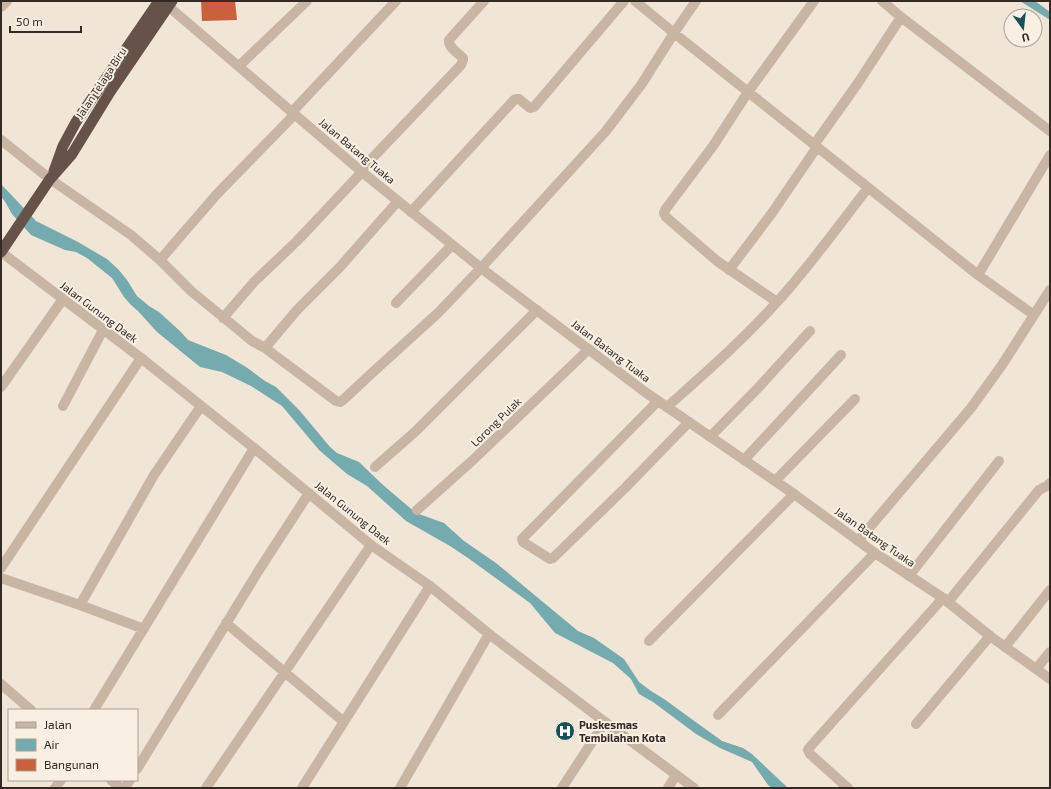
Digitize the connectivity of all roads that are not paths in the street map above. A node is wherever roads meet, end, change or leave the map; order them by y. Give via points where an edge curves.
1 (7, 1) edge
2 (307, 1) edge
3 (396, 1) edge
4 (484, 1) edge
5 (624, 1) edge
6 (635, 1) edge
7 (696, 1) edge
8 (814, 1) edge
9 (882, 1) edge
10 (165, 2) edge
11 (1, 7) edge
12 (900, 16) junction
13 (674, 33) junction
14 (239, 66) junction
15 (748, 92) junction
16 (293, 113) junction
17 (1050, 131) edge
18 (1, 140) edge
19 (63, 146) junction
20 (815, 146) junction
21 (72, 154) junction
22 (1050, 155) edge
23 (361, 172) junction
24 (50, 179) junction
25 (868, 188) junction
26 (398, 202) junction
27 (411, 212) junction
28 (452, 245) junction
29 (1, 252) edge
30 (160, 260) junction
31 (481, 268) junction
32 (730, 270) junction
33 (978, 275) junction
34 (1050, 290) edge
35 (63, 299) junction
36 (777, 302) junction
37 (396, 303) dead end
38 (537, 310) junction
39 (1034, 315) junction
40 (223, 318) junction
41 (103, 330) junction
42 (810, 331) dead end
43 (265, 348) junction
44 (589, 349) junction
45 (841, 355) dead end
46 (141, 358) junction
47 (1, 387) edge
48 (855, 399) dead end
49 (658, 401) junction
50 (63, 406) dead end
51 (201, 406) junction
52 (668, 407) junction
53 (689, 422) junction
54 (710, 437) junction
55 (254, 448) junction
56 (744, 460) junction
57 (999, 461) dead end
58 (375, 467) dead end
59 (775, 481) junction
60 (1050, 483) edge
61 (309, 494) junction
62 (794, 494) junction
63 (417, 510) dead end
64 (858, 541) junction
65 (371, 544) junction
66 (875, 553) junction
67 (1, 568) edge
68 (909, 576) junction
69 (1, 578) edge
70 (430, 586) junction
71 (1050, 590) edge
72 (945, 600) junction
73 (80, 605) junction
74 (226, 623) junction
75 (144, 629) junction
76 (489, 634) junction
77 (990, 636) junction
78 (649, 641) dead end
79 (1005, 647) junction
80 (1050, 652) edge
81 (1036, 669) junction
82 (285, 672) junction
83 (1050, 679) edge
84 (1, 684) edge
85 (30, 709) edge
86 (95, 709) edge
87 (718, 715) dead end
88 (344, 722) junction
89 (605, 722) junction
90 (916, 724) dead end
91 (138, 767) edge
92 (676, 775) junction
93 (112, 781) edge
94 (121, 788) edge
95 (206, 788) edge
96 (302, 788) edge
97 (400, 788) edge
98 (562, 788) edge
99 (668, 788) edge
100 (694, 788) edge
101 (848, 788) edge

1 - 11 street
2 - 14 street
3 - 16 street
4 - 23 street via 448,42 463,58 461,65
5 - 27 street via 534,107 530,108 519,99 514,100
6 - 13 street
7 - 13 street
8 - 15 street
9 - 12 street
10 - 14 street, Jalan Batang Tuaka
10 - 19 highway, Jalan Telaga Biru via 76,122
10 - 21 highway, Jalan Telaga Biru
12 - 17 street
12 - 20 street
13 - 15 street
13 - 31 street via 641,85 606,131
14 - 16 street, Jalan Batang Tuaka
15 - 20 street
15 - 32 street via 713,146 664,213 677,227
16 - 23 street, Jalan Batang Tuaka
16 - 30 street via 217,194
18 - 24 street
19 - 21 highway via 64,154
19 - 24 highway, Jalan Telaga Biru
20 - 25 street
20 - 32 street
21 - 24 highway, Jalan Telaga Biru
22 - 33 street
23 - 26 street, Jalan Batang Tuaka
23 - 40 street via 254,282
24 - 29 highway, Jalan Telaga Biru
24 - 30 street via 131,235
25 - 33 street
25 - 36 street
26 - 27 street, Jalan Batang Tuaka
26 - 43 street
27 - 28 street, Jalan Batang Tuaka
28 - 31 street, Jalan Batang Tuaka
28 - 37 street
29 - 35 street, Jalan Gunung Daek
30 - 40 street
31 - 38 street, Jalan Batang Tuaka
31 - 43 street via 438,313 340,402
32 - 36 street
33 - 39 street
34 - 39 street
35 - 41 street, Jalan Gunung Daek
35 - 47 street
36 - 52 street via 737,344
38 - 44 street, Jalan Batang Tuaka
38 - 58 street via 416,431
39 - 64 street via 971,408
40 - 43 street
41 - 46 street, Jalan Gunung Daek
41 - 50 street
42 - 54 street
44 - 49 street, Jalan Batang Tuaka
44 - 63 street, Lorong Pulak
45 - 56 street
46 - 51 street, Jalan Gunung Daek
46 - 67 street
48 - 59 street
49 - 52 street, Jalan Batang Tuaka
49 - 53 street via 522,539 523,542 550,559 554,558
51 - 55 street, Jalan Gunung Daek
51 - 73 street via 154,475
52 - 53 street, Jalan Batang Tuaka
53 - 54 street, Jalan Batang Tuaka
54 - 56 street, Jalan Batang Tuaka
55 - 61 street, Jalan Gunung Daek
55 - 75 street
56 - 59 street, Jalan Batang Tuaka
57 - 68 street
59 - 62 street, Jalan Batang Tuaka
60 - 72 street via 1039,490
61 - 65 street, Jalan Gunung Daek
61 - 74 street
62 - 64 street, Jalan Batang Tuaka
62 - 78 street
64 - 66 street, Jalan Batang Tuaka
65 - 70 street, Jalan Gunung Daek
65 - 82 street
66 - 68 street, Jalan Batang Tuaka
66 - 87 street
68 - 72 street, Jalan Batang Tuaka
69 - 73 street
70 - 76 street, Jalan Gunung Daek
70 - 88 street
71 - 79 street
72 - 77 street, Jalan Batang Tuaka
72 - 101 street via 809,748 810,754
73 - 75 street
74 - 82 street
74 - 91 street
75 - 86 street
76 - 89 street, Jalan Gunung Daek
76 - 97 street
77 - 79 street, Jalan Batang Tuaka
77 - 90 street
79 - 81 street, Jalan Batang Tuaka
80 - 81 street
81 - 83 street, Jalan Batang Tuaka
82 - 88 street
82 - 95 street
84 - 85 street
88 - 96 street
89 - 92 street, Jalan Gunung Daek
89 - 98 street
92 - 99 street
92 - 100 street, Jalan Gunung Daek
93 - 94 street

